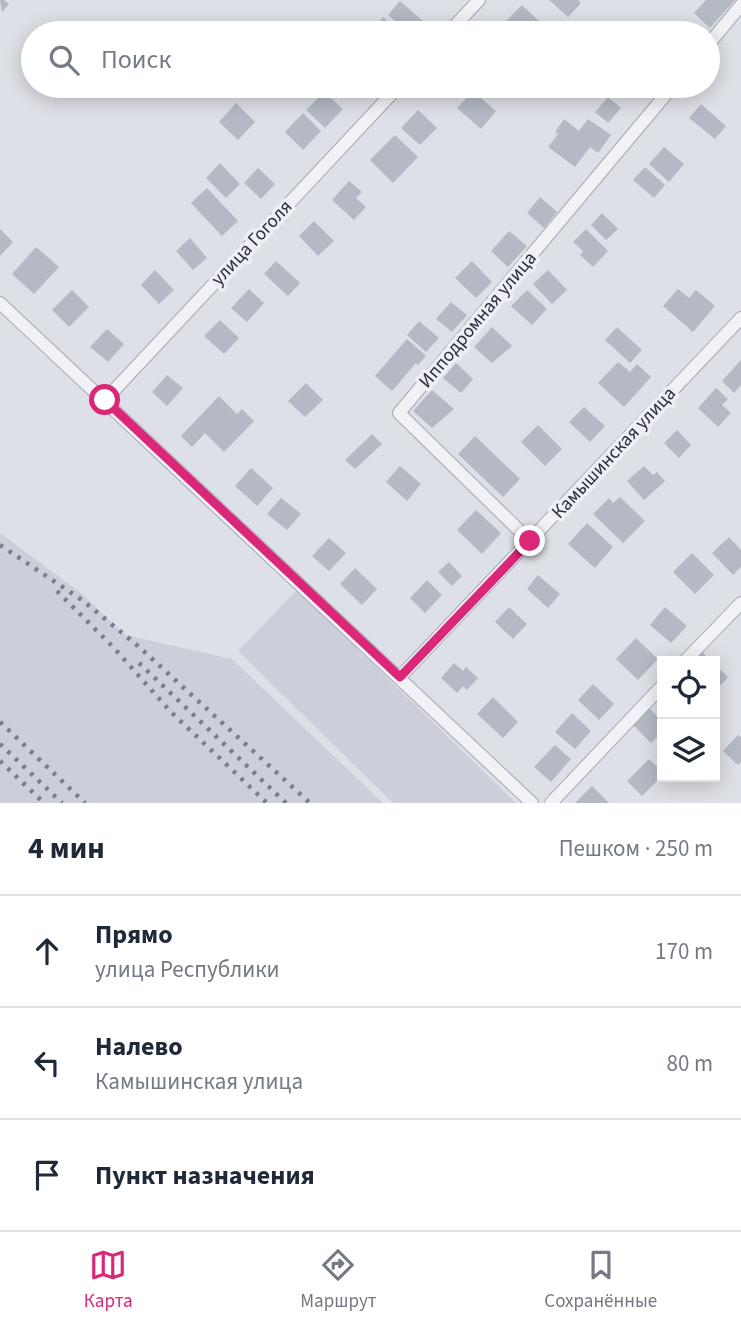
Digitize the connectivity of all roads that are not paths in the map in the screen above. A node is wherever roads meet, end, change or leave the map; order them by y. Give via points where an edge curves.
1 (480, 0) edge
2 (741, 5) edge
3 (460, 21) edge
4 (720, 30) edge
5 (388, 98) edge
6 (663, 98) edge
7 (0, 303) edge
8 (741, 318) edge
9 (105, 400) junction
10 (530, 541) junction
11 (741, 603) edge
12 (690, 656) edge
13 (400, 677) junction
14 (657, 690) edge
15 (532, 803) edge
16 (551, 803) edge

1 - 3 street
2 - 4 street
5 - 9 street, улица Гоголя
6 - 10 street, Ипподромная улица via 399,413
7 - 9 street
8 - 10 street, Камышинская улица
9 - 13 street
10 - 13 street, Камышинская улица
11 - 12 street
13 - 15 street
14 - 16 street

